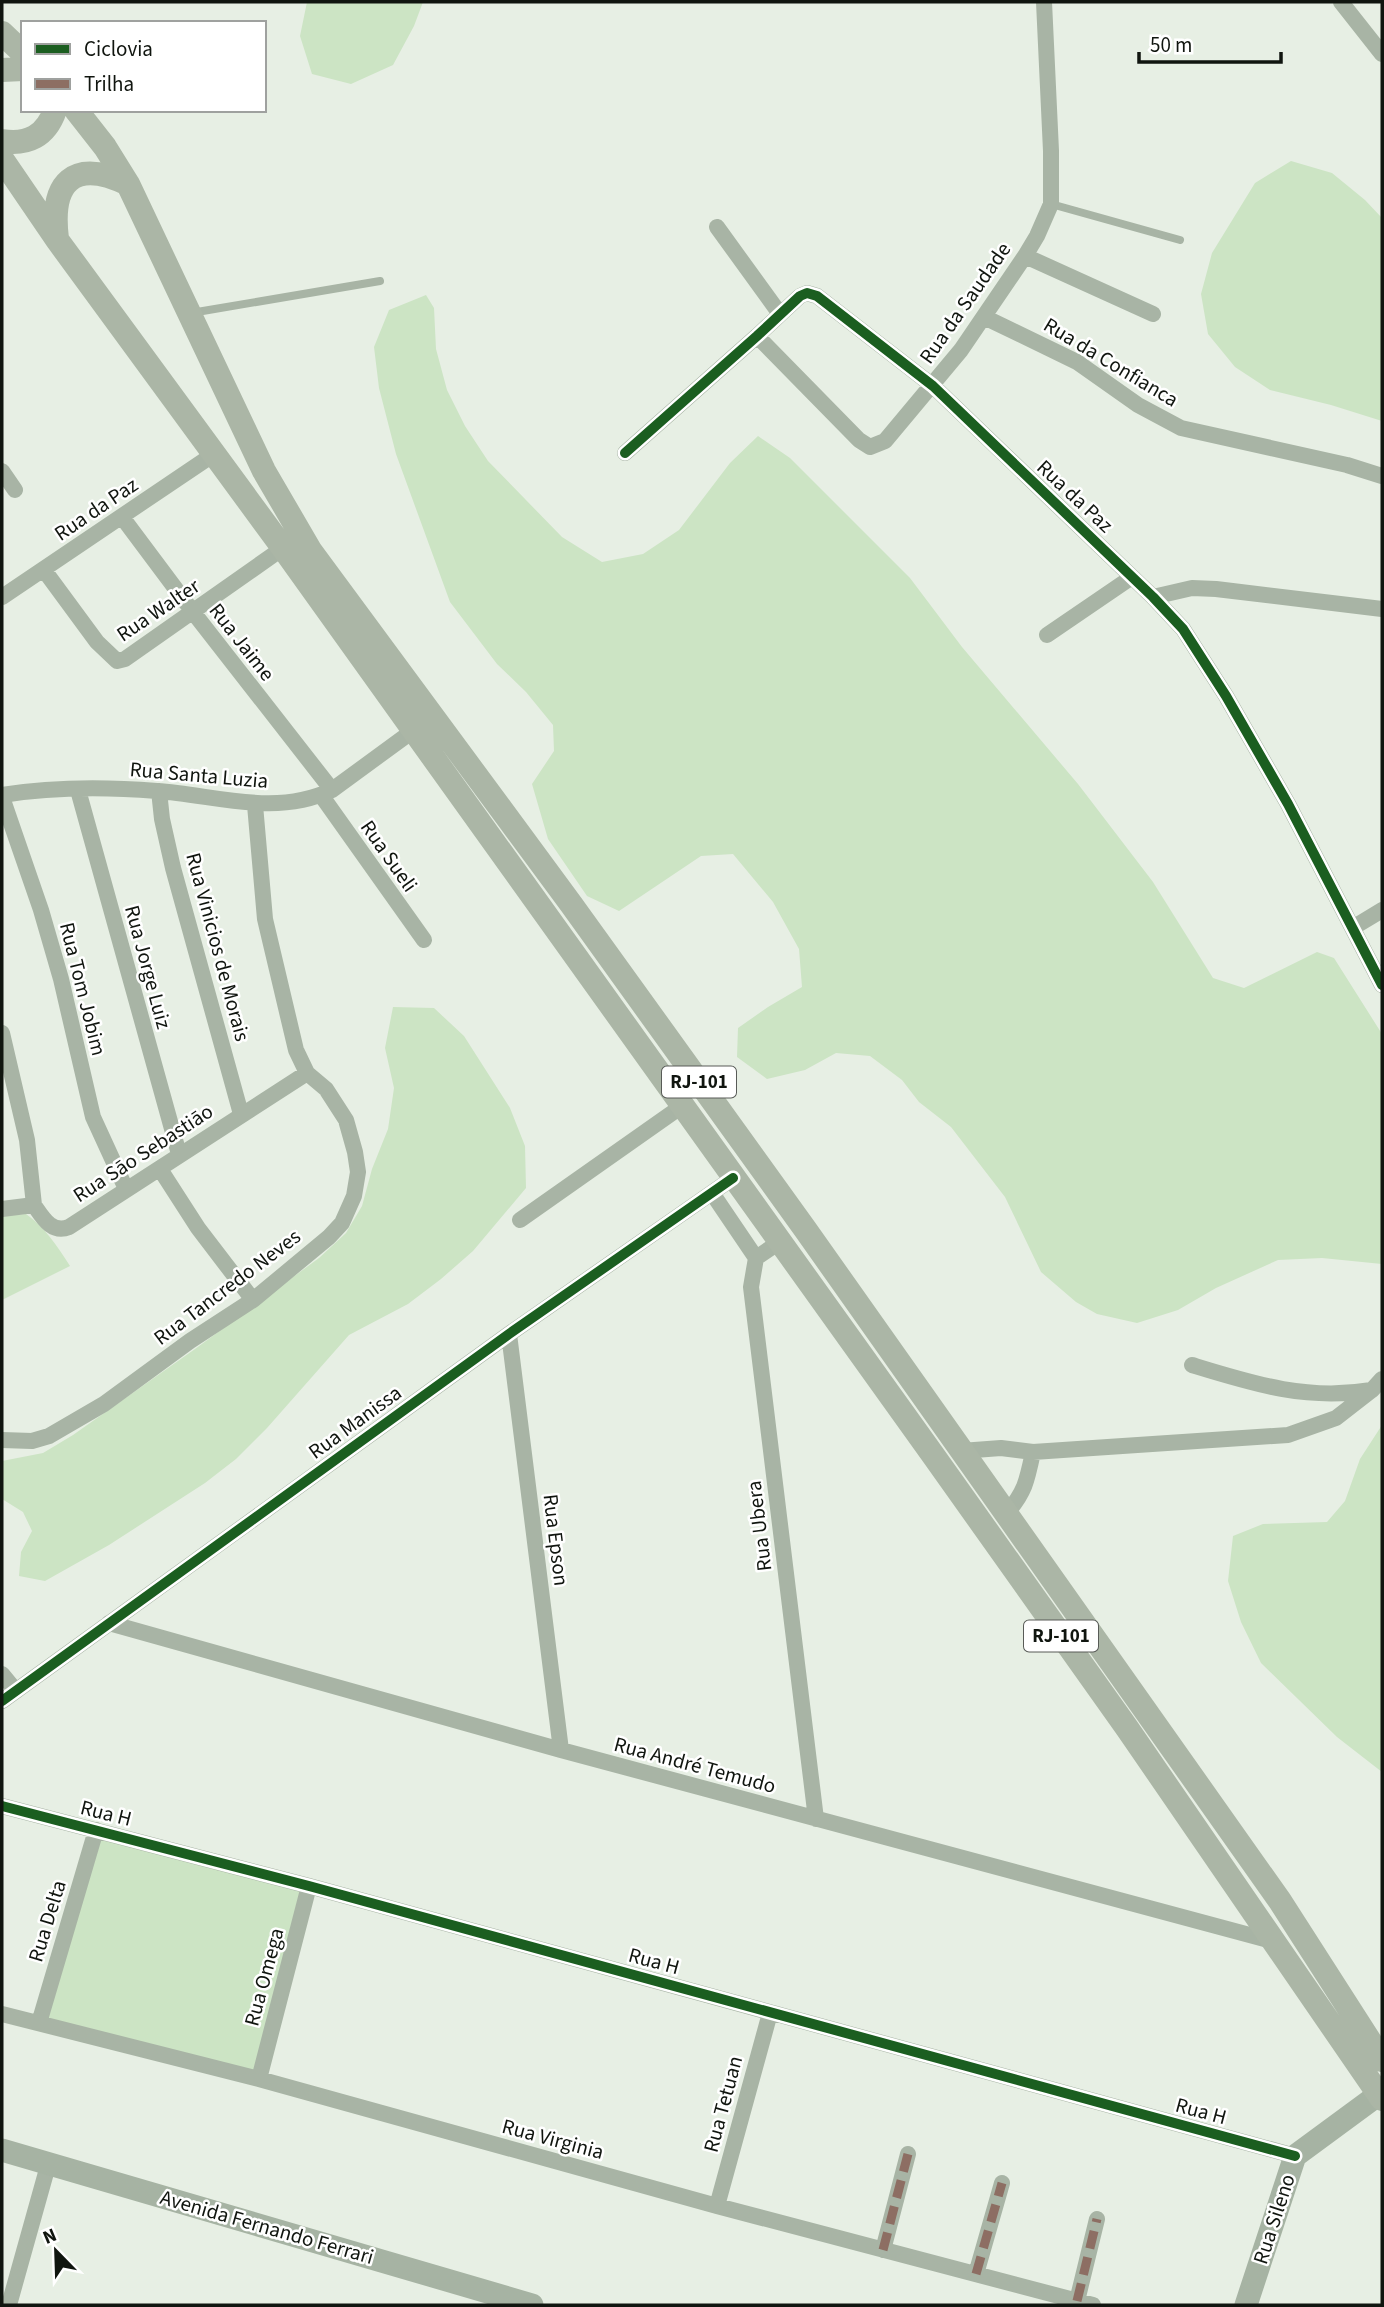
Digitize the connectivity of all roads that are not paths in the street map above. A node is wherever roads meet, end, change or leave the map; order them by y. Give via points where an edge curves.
1 (1044, 2) edge
2 (1341, 2) edge
3 (2, 33) edge
4 (21, 51) edge
5 (1382, 54) edge
6 (21, 69) edge
7 (2, 70) edge
8 (54, 112) edge
9 (77, 112) edge
10 (2, 141) edge
11 (2, 159) edge
12 (128, 184) junction
13 (1051, 204) junction
14 (717, 227) dead end
15 (1180, 240) dead end
16 (58, 241) junction
17 (1025, 256) junction
18 (380, 281) dead end
19 (188, 313) junction
20 (780, 314) junction
21 (1153, 314) dead end
22 (984, 317) junction
23 (757, 336) junction
24 (933, 386) junction
25 (625, 453) dead end
26 (214, 454) junction
27 (2, 471) edge
28 (1382, 476) edge
29 (15, 490) dead end
30 (122, 517) junction
31 (283, 548) junction
32 (44, 570) junction
33 (1132, 576) junction
34 (2, 597) edge
35 (1153, 597) junction
36 (1382, 609) edge
37 (193, 612) junction
38 (1047, 635) dead end
39 (414, 730) junction
40 (78, 790) junction
41 (159, 791) junction
42 (326, 793) junction
43 (2, 796) edge
44 (255, 805) junction
45 (1382, 910) edge
46 (1354, 927) junction
47 (424, 940) dead end
48 (1382, 985) edge
49 (2, 1033) edge
50 (307, 1073) junction
51 (682, 1106) junction
52 (241, 1114) junction
53 (179, 1154) junction
54 (160, 1169) junction
55 (733, 1178) junction
56 (126, 1189) junction
57 (712, 1193) junction
58 (34, 1205) junction
59 (2, 1209) edge
60 (520, 1220) dead end
61 (781, 1241) junction
62 (756, 1258) junction
63 (253, 1300) junction
64 (509, 1334) junction
65 (1192, 1365) dead end
66 (1377, 1384) edge
67 (2, 1440) edge
68 (961, 1451) junction
69 (1032, 1452) junction
70 (1006, 1514) junction
71 (109, 1623) junction
72 (2, 1674) edge
73 (16, 1691) junction
74 (2, 1701) edge
75 (561, 1750) junction
76 (2, 1806) edge
77 (816, 1819) junction
78 (96, 1830) junction
79 (309, 1886) junction
80 (1272, 1941) junction
81 (770, 2013) junction
82 (2, 2014) edge
83 (38, 2023) junction
84 (1373, 2029) edge
85 (1382, 2059) edge
86 (259, 2079) junction
87 (1381, 2095) edge
88 (2, 2150) edge
89 (908, 2154) dead end
90 (1295, 2156) junction
91 (50, 2162) junction
92 (1002, 2183) dead end
93 (717, 2206) junction
94 (1097, 2219) dead end
95 (883, 2250) junction
96 (976, 2274) junction
97 (1085, 2303) edge
98 (9, 2305) edge
99 (532, 2305) edge
100 (1246, 2305) edge

1 - 13 street, Rua da Saudade
2 - 5 street
3 - 4 main road
6 - 7 main road
8 - 10 main road via 38,136 22,143
9 - 12 main road, RJ-101
11 - 16 main road, RJ-101
12 - 16 main road via 98,173 81,174 67,182 55,205
12 - 19 main road, RJ-101
13 - 15 lane
13 - 17 street, Rua da Saudade
14 - 20 street
16 - 26 main road, RJ-101
17 - 21 street
17 - 22 street, Rua da Saudade
18 - 19 lane
19 - 68 main road, RJ-101 via 264,471 310,550 571,904
20 - 23 street, Rua da Paz
20 - 24 street, Rua da Paz via 800,296 817,296
22 - 24 street, Rua da Saudade
22 - 28 street, Rua da Confianca via 1077,362 1138,405 1181,428
23 - 24 street, Rua da Saudade via 870,447 885,441
23 - 25 street, Rua da Paz
24 - 33 street, Rua da Paz
26 - 30 street, Rua da Paz
26 - 31 main road, RJ-101
27 - 29 street
30 - 32 street, Rua da Paz
30 - 37 street, Rua Jaime
31 - 37 street, Rua Walter
31 - 39 main road, RJ-101
32 - 34 street, Rua da Paz
32 - 37 street, Rua Walter via 96,642 117,661
33 - 35 street, Rua da Paz
33 - 38 street
35 - 36 street via 1216,589
35 - 46 street, Rua da Paz via 1204,660
37 - 42 street, Rua Jaime
39 - 42 street, Rua Santa Luzia
39 - 51 main road, RJ-101
40 - 41 street, Rua Santa Luzia
40 - 43 street, Rua Santa Luzia
40 - 53 street, Rua Jorge Luiz
41 - 44 street, Rua Santa Luzia
41 - 52 street, Rua Vinicios de Morais via 173,868
42 - 44 street, Rua Santa Luzia
42 - 47 street, Rua Sueli
43 - 56 street, Rua Tom Jobim via 57,967 93,1117
44 - 50 street, Rua Tancredo Neves via 265,919 296,1049
45 - 46 street
46 - 48 street, Rua da Paz
49 - 58 street via 27,1140
50 - 52 street, Rua Sāo Sebastiāo
50 - 63 street, Rua Tancredo Neves via 326,1089 346,1121 358,1172 354,1196 342,1223 329,1237
51 - 55 main road, RJ-101
51 - 60 street
52 - 53 street, Rua Sāo Sebastiāo
53 - 54 street, Rua Sāo Sebastiāo
54 - 56 street, Rua Sāo Sebastiāo
54 - 63 street
55 - 57 street, Rua Manissa
55 - 61 main road, RJ-101
56 - 58 street, Rua Sāo Sebastiāo via 62,1230 49,1225
57 - 62 street
57 - 64 street, Rua Manissa
58 - 59 street
61 - 62 street
61 - 80 main road, RJ-101
62 - 77 street, Rua Ubera via 751,1287
63 - 67 street, Rua Tancredo Neves via 65,1428 32,1441
64 - 71 street, Rua Manissa
64 - 75 street, Rua Epson
65 - 66 street via 1298,1394 1326,1395
66 - 69 street via 1336,1418 1288,1435
68 - 69 street via 1001,1448
68 - 70 main road, RJ-101
69 - 70 street via 1021,1496
70 - 84 main road, RJ-101
71 - 73 street, Rua Manissa
71 - 75 street, Rua André Temudo
72 - 73 street
73 - 74 street, Rua Manissa
75 - 77 street, Rua André Temudo
76 - 78 street, Rua H
77 - 80 street, Rua André Temudo
78 - 79 street, Rua H
78 - 83 street, Rua Delta
79 - 81 street, Rua H
79 - 86 street, Rua Omega
80 - 87 main road, RJ-101
81 - 90 street, Rua H
81 - 93 street, Rua Tetuan
82 - 83 street, Rua Virginia
83 - 86 street, Rua Virginia
84 - 85 main road, RJ-101
86 - 93 street, Rua Virginia
87 - 90 main road, Rua Sileno
88 - 91 main road, Avenida Fernando Ferrari
89 - 95 street
90 - 100 main road, Rua Sileno
91 - 98 street
91 - 99 main road, Avenida Fernando Ferrari
92 - 96 street
93 - 95 street, Rua Virginia
94 - 97 street
95 - 96 street, Rua Virginia
96 - 97 street, Rua Virginia

